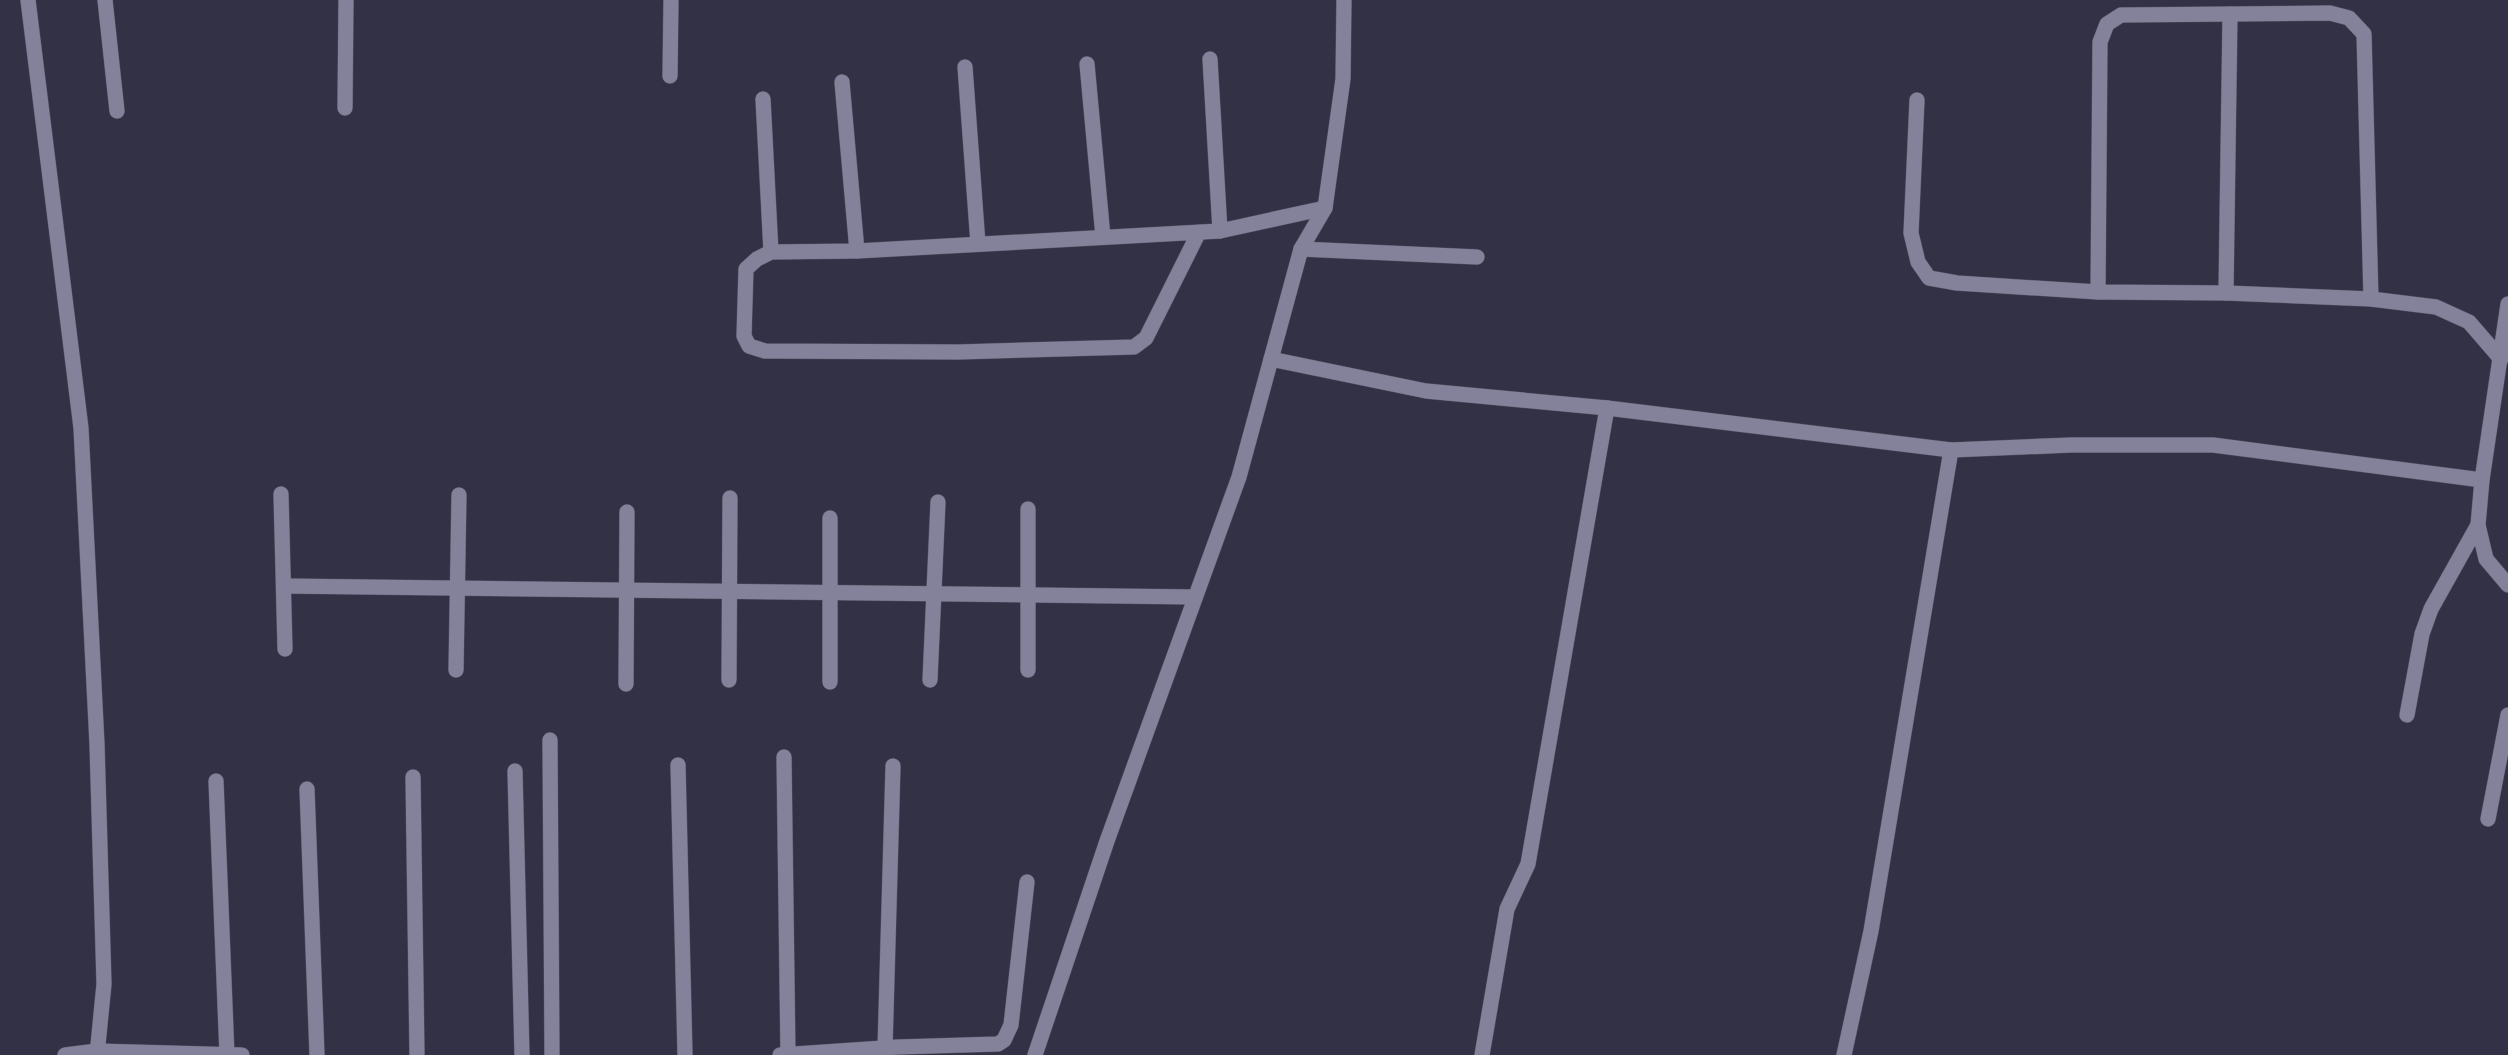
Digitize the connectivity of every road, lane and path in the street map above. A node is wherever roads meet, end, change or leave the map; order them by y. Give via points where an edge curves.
1 (28, 0) edge
2 (105, 0) edge
3 (346, 0) edge
4 (671, 0) edge
5 (1344, 0) edge
6 (2230, 14) junction
7 (1210, 58) dead end
8 (1088, 64) dead end
9 (965, 67) dead end
10 (670, 76) dead end
11 (842, 82) dead end
12 (763, 99) dead end
13 (1917, 100) dead end
14 (345, 108) dead end
15 (117, 111) dead end
16 (1325, 208) junction
17 (1220, 231) junction
18 (1199, 232) junction
19 (1103, 237) junction
20 (978, 244) junction
21 (1301, 249) junction
22 (857, 251) junction
23 (771, 252) junction
24 (1477, 257) dead end
25 (2098, 292) junction
26 (2226, 293) junction
27 (2371, 299) junction
28 (2508, 304) edge
29 (1271, 359) junction
30 (2501, 359) junction
31 (1606, 408) junction
32 (1951, 450) junction
33 (2482, 480) junction
34 (281, 494) dead end
35 (459, 495) dead end
36 (730, 498) dead end
37 (938, 502) dead end
38 (1028, 509) dead end
39 (627, 512) dead end
40 (830, 518) dead end
41 (2478, 525) junction
42 (2508, 585) edge
43 (284, 586) junction
44 (457, 588) junction
45 (626, 590) junction
46 (729, 591) junction
47 (831, 592) junction
48 (932, 594) junction
49 (1028, 595) junction
50 (1195, 597) junction
51 (285, 649) dead end
52 (456, 670) dead end
53 (1028, 670) dead end
54 (729, 680) dead end
55 (930, 680) dead end
56 (830, 682) dead end
57 (626, 684) dead end
58 (2407, 715) dead end
59 (2508, 715) edge
60 (550, 740) dead end
61 (784, 757) dead end
62 (678, 765) dead end
63 (893, 766) dead end
64 (515, 771) dead end
65 (413, 777) dead end
66 (216, 781) dead end
67 (307, 789) dead end
68 (2488, 819) dead end
69 (1027, 882) dead end
70 (892, 1050) edge
71 (97, 1053) edge
72 (208, 1054) edge
73 (226, 1054) edge
74 (788, 1054) edge
75 (65, 1055) edge
76 (243, 1055) edge
77 (317, 1055) edge
78 (417, 1055) edge
79 (522, 1055) edge
80 (552, 1055) edge
81 (685, 1055) edge
82 (780, 1055) edge
83 (1035, 1055) edge
84 (1482, 1055) edge
85 (1844, 1055) edge

1 - 71 street via 81,428 104,984
2 - 15 street
3 - 14 street
4 - 10 street
5 - 16 street via 1343,79
6 - 25 street via 2121,15 2108,24 2100,42
6 - 26 street
6 - 27 street via 2330,13 2349,18 2364,34
7 - 17 street
8 - 19 street
9 - 20 street
11 - 22 street
12 - 23 street
13 - 25 street via 1911,233 1918,262 1929,278
16 - 17 street
16 - 21 street
17 - 18 street
18 - 19 street
18 - 23 street via 1146,338 1134,347 1111,349 765,351 749,346 744,336 746,269
19 - 20 street
20 - 22 street
21 - 24 street
21 - 29 street
22 - 23 street
25 - 26 street
26 - 27 street
27 - 30 street via 2436,307 2461,318
28 - 30 street
29 - 31 street via 1426,391
29 - 50 street via 1239,477
30 - 33 street
31 - 32 street
31 - 84 street via 1528,864 1507,909
32 - 33 street via 2213,445
32 - 85 street via 1871,931
33 - 41 street
34 - 43 street
35 - 44 street
36 - 46 street
37 - 48 street
38 - 49 street
39 - 45 street
40 - 47 street
41 - 42 street via 2486,559
41 - 58 street via 2431,609 2422,634
43 - 44 street
43 - 51 street
44 - 45 street
44 - 52 street
45 - 46 street
45 - 57 street
46 - 47 street
46 - 54 street
47 - 48 street
47 - 56 street
48 - 49 street
48 - 55 street
49 - 50 street
49 - 53 street
50 - 83 street
59 - 68 street
60 - 80 street
61 - 74 street
62 - 81 street
63 - 70 street
64 - 79 street
65 - 78 street
66 - 73 street
67 - 77 street
69 - 70 street via 1011,1025 1004,1040 998,1044
70 - 74 street
71 - 72 street
71 - 75 street
72 - 73 street
73 - 76 street
74 - 82 street

